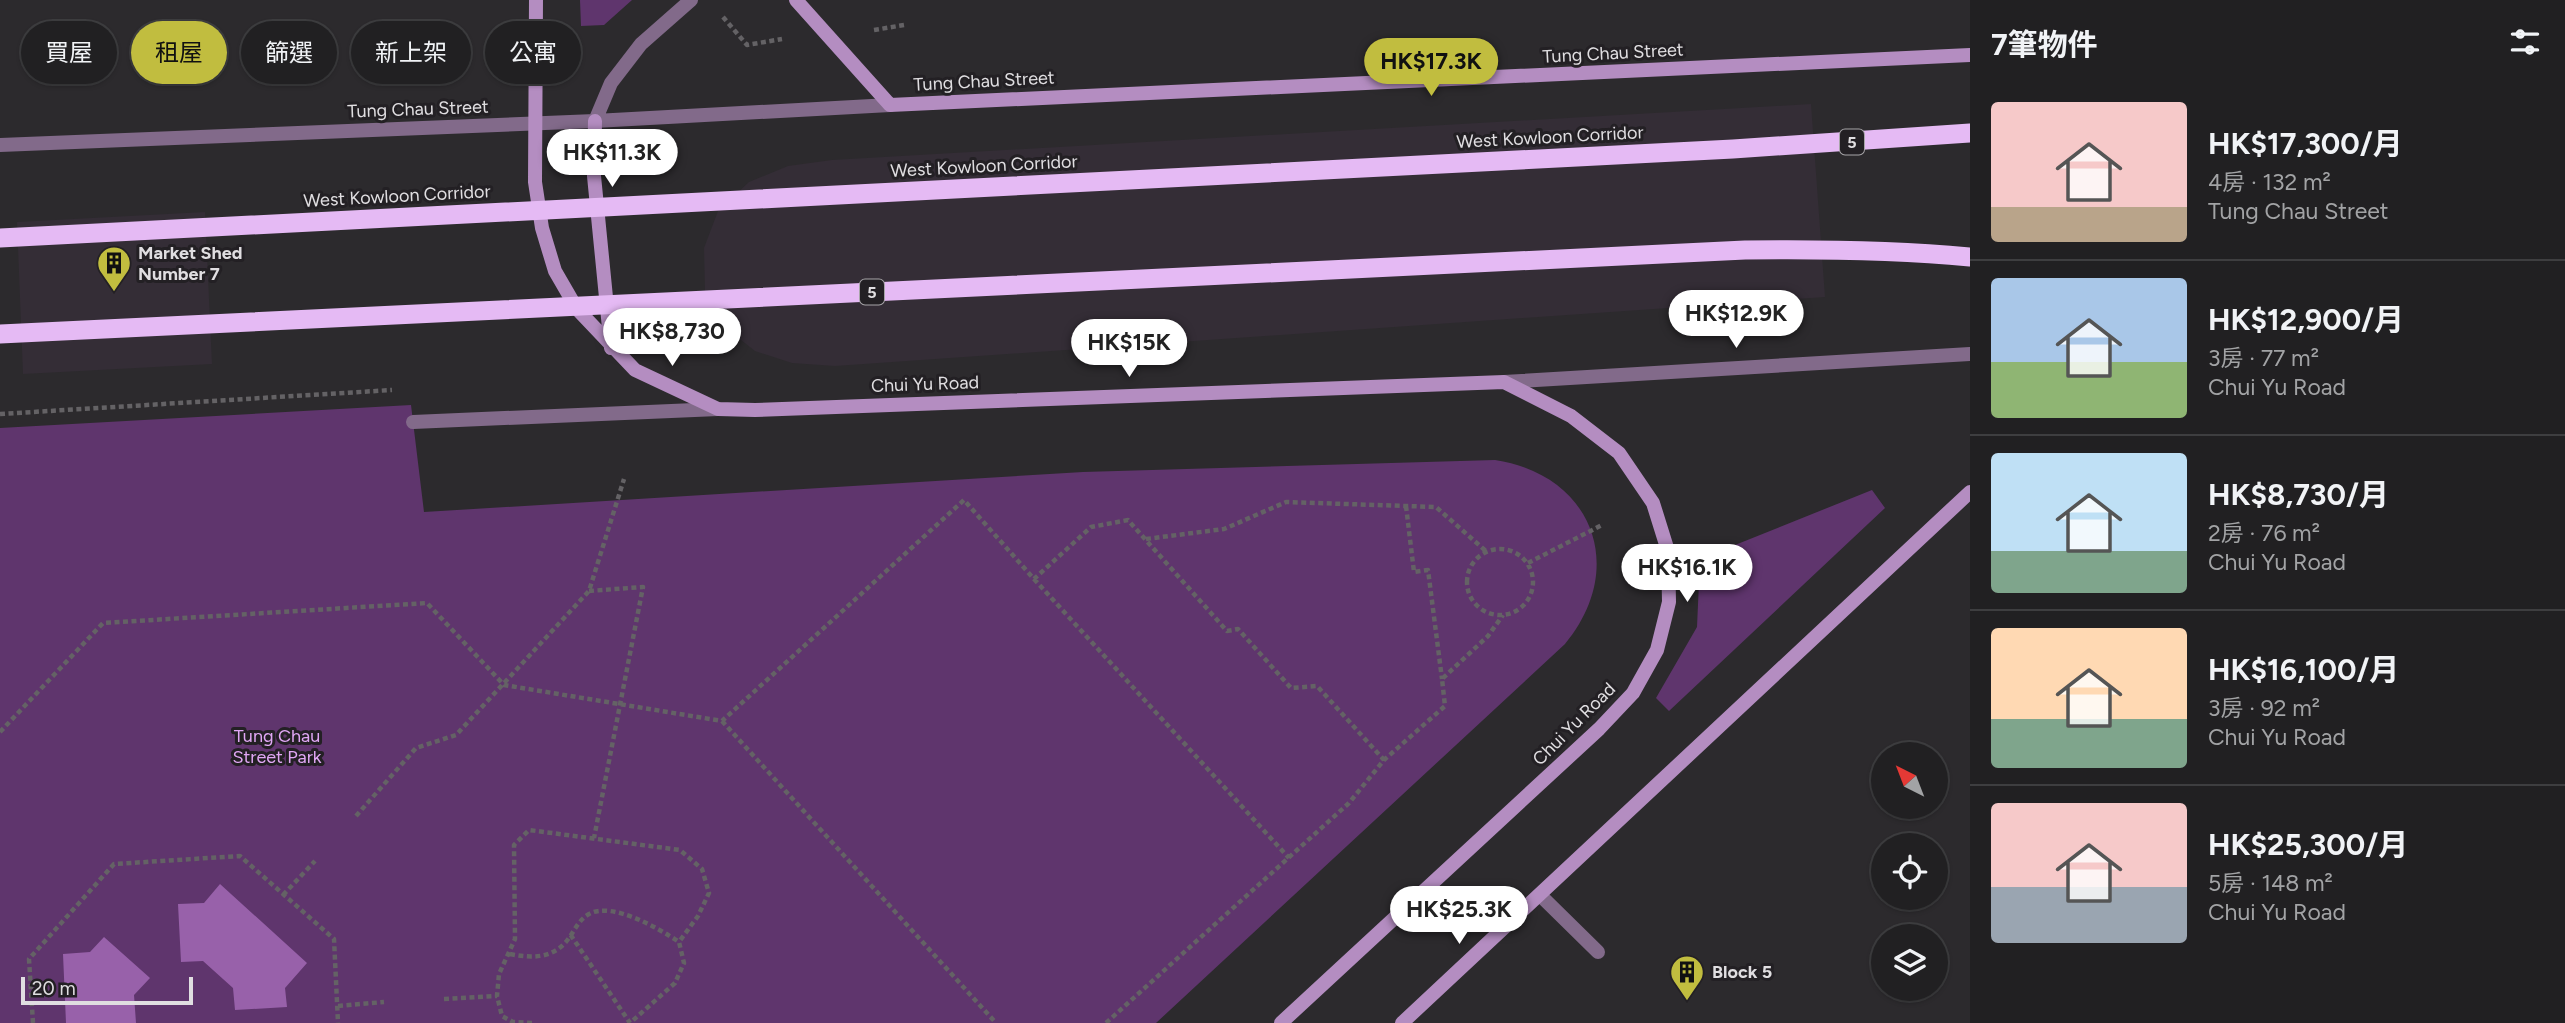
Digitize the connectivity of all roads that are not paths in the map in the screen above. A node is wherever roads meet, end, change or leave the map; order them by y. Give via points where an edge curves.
1 (536, 0) edge
2 (691, 0) edge
3 (796, 0) edge
4 (1970, 55) edge
5 (890, 105) junction
6 (595, 121) junction
7 (536, 124) junction
8 (1970, 133) edge
9 (0, 145) edge
10 (0, 238) edge
11 (1970, 257) edge
12 (0, 334) edge
13 (611, 348) junction
14 (1970, 354) edge
15 (1504, 382) junction
16 (718, 409) junction
17 (413, 422) dead end
18 (1970, 492) edge
19 (1540, 895) junction
20 (1598, 952) dead end
21 (1412, 1020) edge
22 (1281, 1023) edge

1 - 7 main road, Chui Yu Road
2 - 6 street via 633,54 611,83
3 - 5 main road
4 - 5 main road, Tung Chau Street
5 - 6 street, Tung Chau Street
6 - 7 street, Tung Chau Street
6 - 13 main road via 594,176
7 - 9 street, Tung Chau Street
7 - 13 main road, Chui Yu Road via 535,182 555,271 576,309
8 - 10 highway, West Kowloon Corridor / 5
11 - 12 highway, 5 via 1840,249 1745,250
13 - 16 main road, Chui Yu Road via 635,370
14 - 15 street, Chui Yu Road
15 - 16 main road, Chui Yu Road
15 - 22 main road, Chui Yu Road via 1571,416 1619,453 1653,503 1668,551 1669,602 1657,650 1633,693 1599,729
16 - 17 street
18 - 19 main road
19 - 20 street
19 - 21 main road

